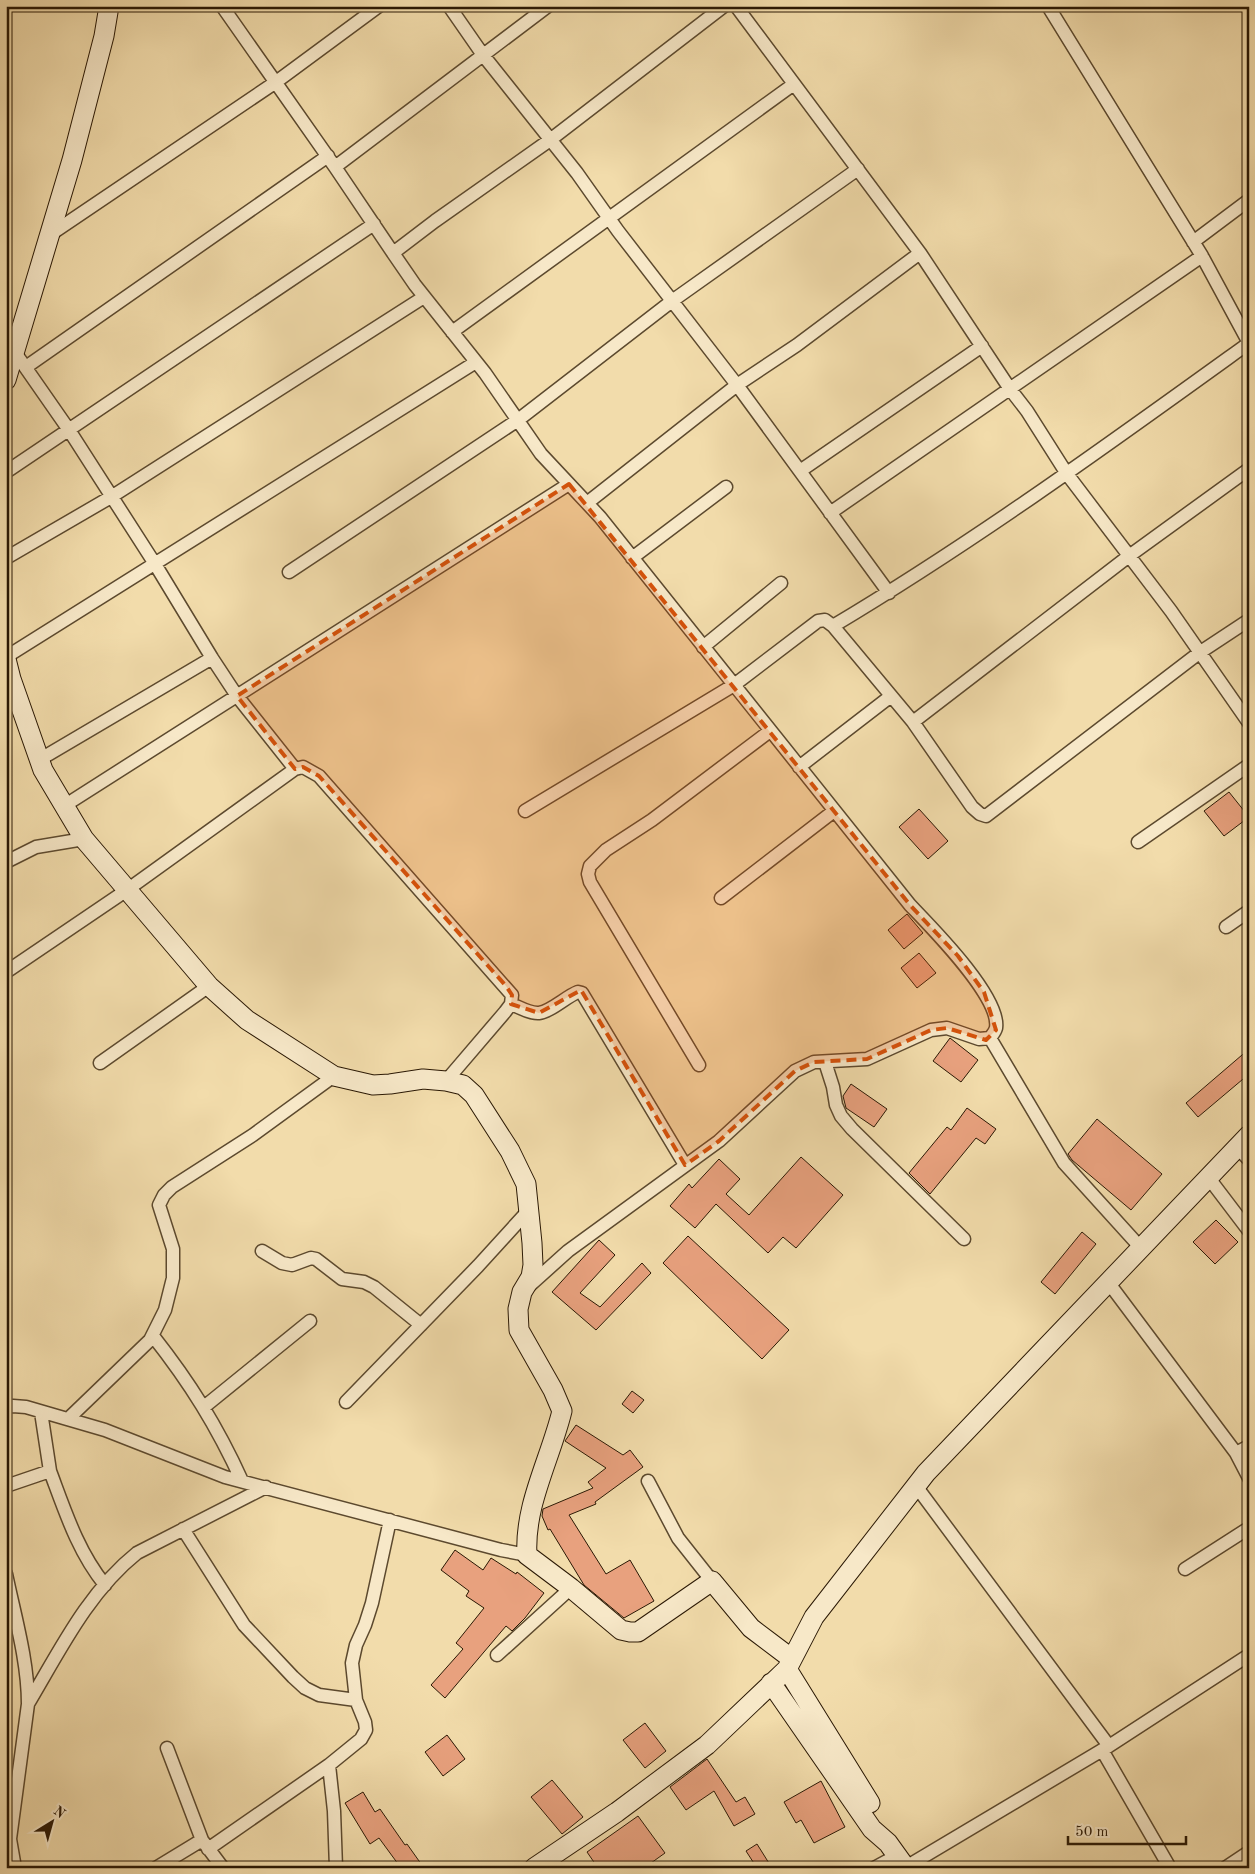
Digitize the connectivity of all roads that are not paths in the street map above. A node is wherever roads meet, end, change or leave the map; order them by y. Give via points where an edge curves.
1 (109, 6) edge
2 (222, 6) edge
3 (379, 6) edge
4 (449, 6) edge
5 (548, 6) edge
6 (724, 6) edge
7 (736, 6) edge
8 (1048, 6) edge
9 (483, 55) junction
10 (276, 82) junction
11 (794, 84) junction
12 (550, 140) junction
13 (332, 162) junction
14 (858, 169) junction
15 (1249, 200) edge
16 (610, 218) junction
17 (374, 224) junction
18 (51, 234) junction
19 (1193, 242) junction
20 (393, 253) junction
21 (920, 253) junction
22 (1202, 256) junction
23 (424, 296) junction
24 (672, 301) junction
25 (1246, 329) edge
26 (452, 332) junction
27 (1249, 343) edge
28 (982, 346) junction
29 (14, 351) junction
30 (476, 362) junction
31 (26, 367) junction
32 (6, 380) edge
33 (737, 385) junction
34 (1010, 389) junction
35 (518, 420) junction
36 (69, 430) junction
37 (1249, 470) edge
38 (800, 471) junction
39 (6, 472) edge
40 (1066, 474) junction
41 (569, 484) junction
42 (726, 487) dead end
43 (111, 497) junction
44 (587, 503) junction
45 (830, 513) junction
46 (1129, 556) junction
47 (6, 558) edge
48 (632, 558) junction
49 (155, 564) junction
50 (289, 572) dead end
51 (781, 583) dead end
52 (889, 593) junction
53 (1249, 620) edge
54 (833, 626) junction
55 (703, 647) junction
56 (1200, 653) junction
57 (6, 658) edge
58 (212, 658) junction
59 (734, 685) junction
60 (237, 696) junction
61 (891, 696) junction
62 (913, 722) junction
63 (1249, 724) edge
64 (770, 731) junction
65 (39, 760) junction
66 (1249, 765) edge
67 (799, 767) junction
68 (295, 769) junction
69 (64, 806) junction
70 (525, 811) dead end
71 (834, 811) junction
72 (84, 839) junction
73 (1138, 842) dead end
74 (6, 862) edge
75 (127, 890) junction
76 (721, 898) dead end
77 (1249, 911) edge
78 (1226, 927) dead end
79 (6, 972) edge
80 (208, 986) junction
81 (511, 1004) junction
82 (990, 1038) junction
83 (825, 1062) junction
84 (100, 1063) dead end
85 (699, 1066) dead end
86 (334, 1076) junction
87 (446, 1080) junction
88 (1245, 1147) edge
89 (685, 1165) junction
90 (1208, 1177) junction
91 (528, 1211) junction
92 (1249, 1231) edge
93 (964, 1239) dead end
94 (1141, 1248) junction
95 (262, 1251) dead end
96 (1108, 1282) junction
97 (522, 1292) junction
98 (310, 1321) dead end
99 (421, 1325) junction
100 (153, 1336) junction
101 (346, 1402) dead end
102 (6, 1407) edge
103 (204, 1407) junction
104 (41, 1412) junction
105 (68, 1419) junction
106 (1242, 1449) edge
107 (50, 1471) junction
108 (1249, 1478) edge
109 (242, 1481) junction
110 (648, 1481) dead end
111 (6, 1486) edge
112 (916, 1486) junction
113 (266, 1487) junction
114 (390, 1520) junction
115 (1249, 1528) edge
116 (183, 1529) junction
117 (527, 1556) junction
118 (1185, 1569) dead end
119 (6, 1574) edge
120 (712, 1581) junction
121 (105, 1585) junction
122 (570, 1588) junction
123 (12, 1634) edge
124 (497, 1655) dead end
125 (1249, 1655) edge
126 (790, 1664) junction
127 (771, 1683) junction
128 (356, 1700) junction
129 (28, 1704) junction
130 (167, 1748) dead end
131 (1106, 1748) junction
132 (329, 1765) junction
133 (8, 1839) edge
134 (205, 1844) junction
135 (1249, 1852) edge
136 (899, 1858) edge
137 (14, 1868) edge
138 (156, 1868) edge
139 (223, 1868) edge
140 (336, 1868) edge
141 (534, 1868) edge
142 (874, 1868) edge
143 (1170, 1868) edge
144 (1225, 1868) edge

1 - 18 main road via 104,36
2 - 10 street
3 - 10 street
4 - 9 street
5 - 9 street
6 - 12 street
7 - 11 street
8 - 19 street
9 - 12 street
9 - 13 street
10 - 13 street
10 - 18 street
11 - 14 street
11 - 16 street
12 - 16 street
12 - 20 street
13 - 17 street
13 - 31 street
14 - 21 street
14 - 24 street
15 - 19 street
16 - 24 street
16 - 26 street
17 - 20 street
17 - 36 street
18 - 29 main road
19 - 22 street
20 - 23 street
21 - 28 street
21 - 33 street via 797,345
22 - 25 street
22 - 34 street
23 - 26 street
23 - 43 street
24 - 33 street
24 - 35 street
25 - 27 street
26 - 30 street
27 - 40 street
28 - 34 street
28 - 38 street
29 - 31 street
29 - 32 main road
30 - 35 street
30 - 49 street
31 - 36 street
33 - 38 street
33 - 44 street
34 - 40 street
34 - 45 street
35 - 41 street via 541,454
35 - 50 street
36 - 39 street
36 - 43 street
37 - 46 street
38 - 45 street
40 - 46 street
40 - 52 street
41 - 44 street
41 - 60 street
42 - 48 street
43 - 47 street
43 - 49 street
44 - 48 street
45 - 52 street
46 - 56 street
46 - 62 street
48 - 55 street
49 - 57 street
49 - 58 street
51 - 55 street
52 - 54 street
53 - 56 street
54 - 59 street via 825,620 818,621
54 - 61 street
55 - 59 street
56 - 62 street via 986,816 972,807
56 - 63 street
57 - 65 main road
58 - 60 street
58 - 65 street
59 - 64 street
59 - 70 street
60 - 68 street
60 - 69 street
61 - 62 street
61 - 67 street
64 - 67 street
64 - 85 street via 652,820 606,850 590,866 588,874
65 - 69 main road
66 - 73 street
67 - 71 street
68 - 75 street
68 - 81 street via 303,767 319,776 506,986 512,995
69 - 72 main road
71 - 76 street
71 - 82 street via 910,905 958,956 984,992 996,1020 996,1030
72 - 74 street via 36,847
72 - 75 main road
75 - 79 street
75 - 80 main road
77 - 78 street
80 - 84 street
80 - 86 main road via 247,1020
81 - 87 street
81 - 89 street via 539,1013 572,994 582,993
82 - 83 street via 979,1039 947,1028 931,1030 867,1059
82 - 94 street via 1064,1163
83 - 89 street via 814,1062 795,1071 719,1141
83 - 93 street via 841,1116
86 - 87 main road via 374,1085 424,1079
86 - 100 street via 253,1135 172,1187 164,1196 159,1205 173,1249 173,1278 165,1310
87 - 91 main road via 463,1085 474,1095 510,1151 526,1184
88 - 90 main road
89 - 97 street via 568,1251
90 - 92 street
90 - 94 main road
91 - 97 main road via 533,1265 531,1277
91 - 99 street
94 - 96 main road
95 - 99 street via 292,1265 316,1259 342,1279 374,1287
96 - 106 street
96 - 112 main road
97 - 117 main road via 518,1308 519,1330 562,1411 536,1487 526,1536
98 - 103 street
99 - 101 street
100 - 103 street
100 - 105 street
102 - 104 street via 26,1407
103 - 109 street
104 - 105 street
104 - 107 street
105 - 109 street
106 - 108 street
107 - 111 street
107 - 121 street via 80,1547
109 - 113 street
110 - 120 street via 678,1538
112 - 126 main road via 814,1617
112 - 131 street
113 - 114 street
113 - 116 street
114 - 117 street
114 - 128 street via 372,1603 352,1663
115 - 118 street
116 - 121 street via 137,1554 121,1566
116 - 128 street via 244,1625 294,1678 320,1695
117 - 122 main road
119 - 123 street
120 - 122 main road via 638,1632 621,1630
120 - 126 main road via 751,1628
121 - 129 street via 67,1638
122 - 124 street
123 - 129 street via 26,1671
125 - 131 street
126 - 127 main road
126 - 136 main road via 882,1822
127 - 136 main road via 872,1829
127 - 141 main road via 707,1745
128 - 132 street via 366,1730 361,1739
129 - 133 street
130 - 134 street
131 - 136 street
131 - 143 street
132 - 134 street
132 - 140 street
133 - 137 street
134 - 138 street
134 - 139 street
135 - 144 street
136 - 142 street

